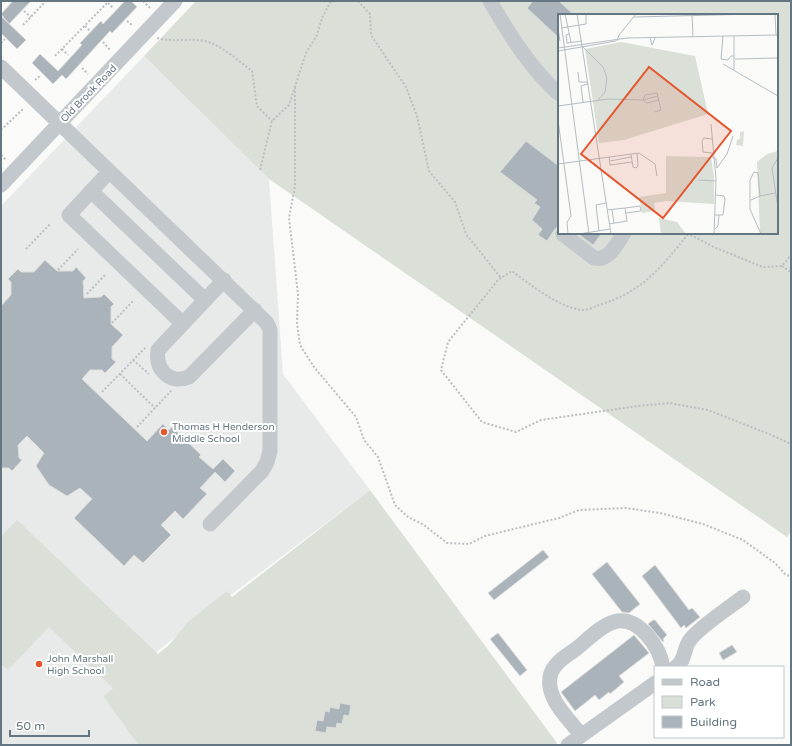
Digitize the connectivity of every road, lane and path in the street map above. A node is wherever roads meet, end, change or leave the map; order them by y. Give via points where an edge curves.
1 (46, 1) edge
2 (143, 1) edge
3 (175, 1) edge
4 (331, 1) edge
5 (358, 1) edge
6 (490, 1) edge
7 (108, 2) edge
8 (113, 8) dead end
9 (150, 8) dead end
10 (24, 11) dead end
11 (31, 17) junction
12 (127, 21) dead end
13 (23, 25) dead end
14 (85, 26) junction
15 (139, 30) junction
16 (90, 31) dead end
17 (5, 39) dead end
18 (103, 42) dead end
19 (1, 43) edge
20 (62, 49) junction
21 (110, 50) dead end
22 (68, 55) dead end
23 (55, 56) dead end
24 (1, 67) edge
25 (82, 68) dead end
26 (88, 74) dead end
27 (41, 75) dead end
28 (36, 80) dead end
29 (295, 87) junction
30 (558, 93) edge
31 (23, 109) dead end
32 (272, 121) junction
33 (2, 122) dead end
34 (58, 124) junction
35 (6, 126) junction
36 (1, 130) edge
37 (1, 155) edge
38 (6, 160) dead end
39 (260, 170) dead end
40 (109, 172) junction
41 (1, 185) edge
42 (91, 192) junction
43 (50, 222) dead end
44 (563, 234) dead end
45 (623, 234) edge
46 (687, 234) edge
47 (26, 249) dead end
48 (78, 249) dead end
49 (791, 255) edge
50 (782, 266) junction
51 (58, 270) dead end
52 (791, 272) edge
53 (105, 275) dead end
54 (501, 278) junction
55 (224, 280) junction
56 (87, 294) dead end
57 (205, 300) junction
58 (133, 301) dead end
59 (255, 310) junction
60 (112, 322) dead end
61 (182, 323) junction
62 (150, 343) dead end
63 (134, 360) junction
64 (120, 374) junction
65 (152, 377) dead end
66 (173, 389) dead end
67 (102, 392) dead end
68 (155, 408) junction
69 (137, 427) dead end
70 (791, 444) edge
71 (210, 524) dead end
72 (791, 577) edge
73 (743, 597) dead end
74 (679, 665) edge
75 (663, 666) edge
76 (654, 684) edge
77 (581, 735) junction
78 (568, 745) edge

1 - 11 path
2 - 9 path
3 - 15 street, Old Brook Road
4 - 29 path via 317,35 306,53
5 - 54 path via 370,14 371,35 406,87 417,116 429,171 455,202 466,234
6 - 30 street via 519,48
7 - 8 path
7 - 14 path
10 - 11 path
11 - 13 path
12 - 15 path
14 - 16 path
14 - 20 path
15 - 32 path via 168,42 199,40 219,47 252,71 257,106
15 - 34 street, Old Brook Road
17 - 19 path
18 - 21 path
20 - 22 path
20 - 23 path
24 - 34 street
25 - 26 path
27 - 28 path
29 - 32 path via 288,104
29 - 72 path via 295,186 289,218 298,294 297,322 300,345 314,367 356,417 364,440 378,457 395,506 448,543 469,544 485,536 559,518 579,510 626,508 660,513 703,524 743,540
31 - 35 path
32 - 39 path
33 - 35 path
34 - 40 street
34 - 41 street, Old Brook Road
35 - 36 path
37 - 38 path
40 - 42 street
40 - 55 street
42 - 57 street
42 - 61 street via 69,215
43 - 47 path
44 - 45 street via 599,260 608,256
46 - 50 path via 763,267
46 - 54 path via 668,260 646,282 616,300 582,310 550,298 512,271
48 - 51 path
49 - 50 path
50 - 52 path
53 - 56 path
54 - 70 path via 448,342 441,370 482,422 516,432 541,420 669,404 708,410
55 - 57 street
55 - 59 street
57 - 61 street
58 - 60 path
59 - 61 street via 189,377 176,380 161,370 157,356 161,344
59 - 71 street via 264,318 270,330 269,457 262,471
62 - 63 path
63 - 64 path
63 - 65 path
64 - 67 path
64 - 68 path
66 - 68 path
68 - 69 path
73 - 74 street via 693,636
75 - 77 street via 656,647 641,628 631,621 620,620 606,624 555,665 550,678 553,698
76 - 77 street
77 - 78 street

